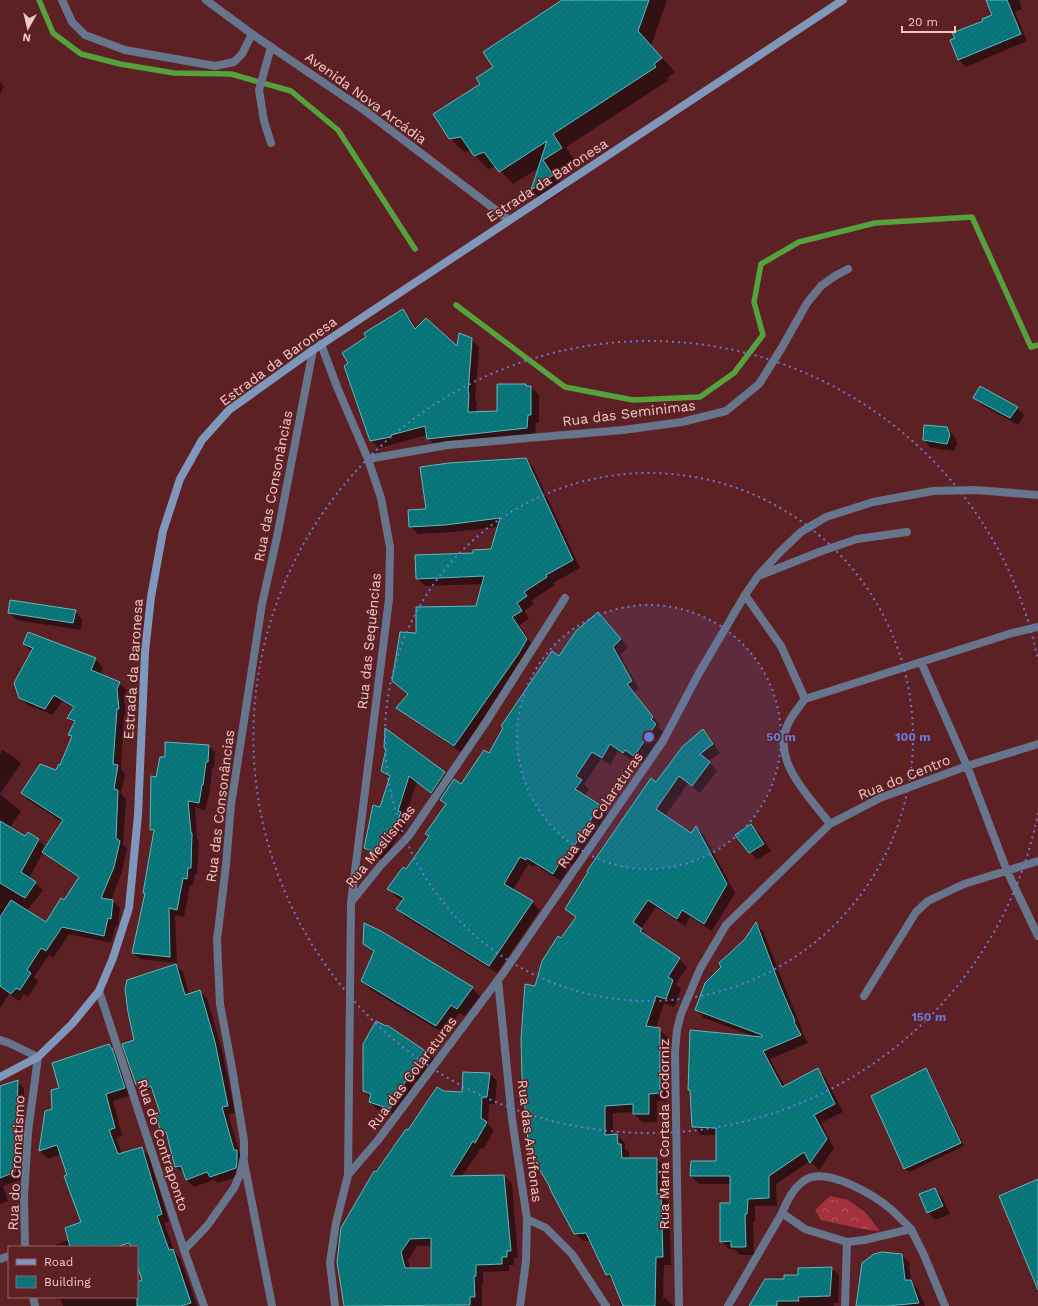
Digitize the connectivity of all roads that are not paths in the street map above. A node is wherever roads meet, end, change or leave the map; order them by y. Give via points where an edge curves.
1 (62, 0) edge
2 (206, 0) edge
3 (843, 0) edge
4 (252, 34) junction
5 (271, 47) junction
6 (271, 143) dead end
7 (509, 220) junction
8 (848, 269) dead end
9 (321, 344) junction
10 (313, 350) junction
11 (368, 459) junction
12 (1038, 496) edge
13 (907, 532) dead end
14 (758, 576) junction
15 (745, 595) junction
16 (565, 598) dead end
17 (1038, 627) edge
18 (921, 662) junction
19 (805, 698) junction
20 (1038, 744) edge
21 (967, 766) junction
22 (830, 824) junction
23 (1038, 861) edge
24 (1006, 871) junction
25 (351, 903) junction
26 (726, 926) joint
27 (1038, 936) edge
28 (498, 980) junction
29 (99, 991) junction
30 (864, 996) dead end
31 (0, 1040) edge
32 (38, 1057) junction
33 (0, 1077) edge
34 (244, 1157) junction
35 (348, 1175) junction
36 (782, 1213) junction
37 (527, 1219) junction
38 (910, 1229) junction
39 (846, 1242) junction
40 (25, 1246) edge
41 (184, 1250) junction
42 (204, 1306) edge
43 (272, 1306) edge
44 (334, 1306) edge
45 (520, 1306) edge
46 (606, 1306) edge
47 (679, 1306) edge
48 (728, 1306) edge
49 (845, 1306) edge
50 (945, 1306) edge

1 - 4 street via 72,22 85,34 125,50 207,65 234,62 242,54
2 - 4 street, Avenida Nova Arcádia
3 - 7 main road, Estrada da Baronesa
4 - 5 street, Avenida Nova Arcádia
5 - 6 street via 259,85 264,121
5 - 7 street, Avenida Nova Arcádia via 364,110
7 - 9 main road, Estrada da Baronesa
8 - 11 street, Rua das Seminimas via 821,286 807,303 759,384 726,411 682,422 623,430 448,445
9 - 10 main road, Estrada da Baronesa
9 - 11 street, Rua das Sequências
10 - 29 main road, Estrada da Baronesa via 229,410 202,440 180,479 163,531 150,596 138,815 129,908
10 - 34 street, Rua das Consonâncias via 262,604 230,804 217,940 220,1004 244,1142
11 - 25 street, Rua das Sequências via 381,498 390,547 389,599
12 - 14 street, Rua das Colaraturas via 976,490 933,491 873,502 826,517 802,532
13 - 14 street via 857,539
14 - 15 street, Rua das Colaraturas
15 - 19 street via 781,646
15 - 28 street, Rua das Colaraturas via 663,741
16 - 25 street, Rua Meslismas via 486,722 408,837 381,865
17 - 18 street
18 - 19 street
18 - 21 street
19 - 22 street via 788,723 783,737 784,752 790,771
20 - 21 street, Rua do Centro
21 - 22 street, Rua do Centro via 880,798
21 - 24 street
22 - 26 street, Rua do Centro
23 - 24 street
24 - 27 street
24 - 30 street via 964,884 928,901 916,912
25 - 35 street, Rua Meslismas
26 - 47 street, Rua Maria Cortada Codorniz via 700,969 677,1030 675,1052
28 - 35 street, Rua das Colaraturas via 378,1140
28 - 37 street, Rua das Antífonas via 512,1119
29 - 32 main road, Estrada da Baronesa via 72,1024
29 - 41 street, Rua do Contraponto
31 - 32 street
32 - 33 main road, Estrada da Baronesa
32 - 40 street, Rua do Cromatismo via 28,1132 24,1197
34 - 41 street, Rua das Consonâncias via 234,1188 207,1226
34 - 43 street
35 - 44 street via 336,1223 330,1262
36 - 38 street via 791,1194 805,1180 821,1176 838,1179 862,1190 893,1211
36 - 39 street via 805,1229
36 - 48 street
37 - 45 street, Rua das Antífonas via 526,1261
37 - 46 street via 546,1228 572,1254
38 - 39 street
38 - 50 street
39 - 49 street
41 - 42 street, Rua do Contraponto

